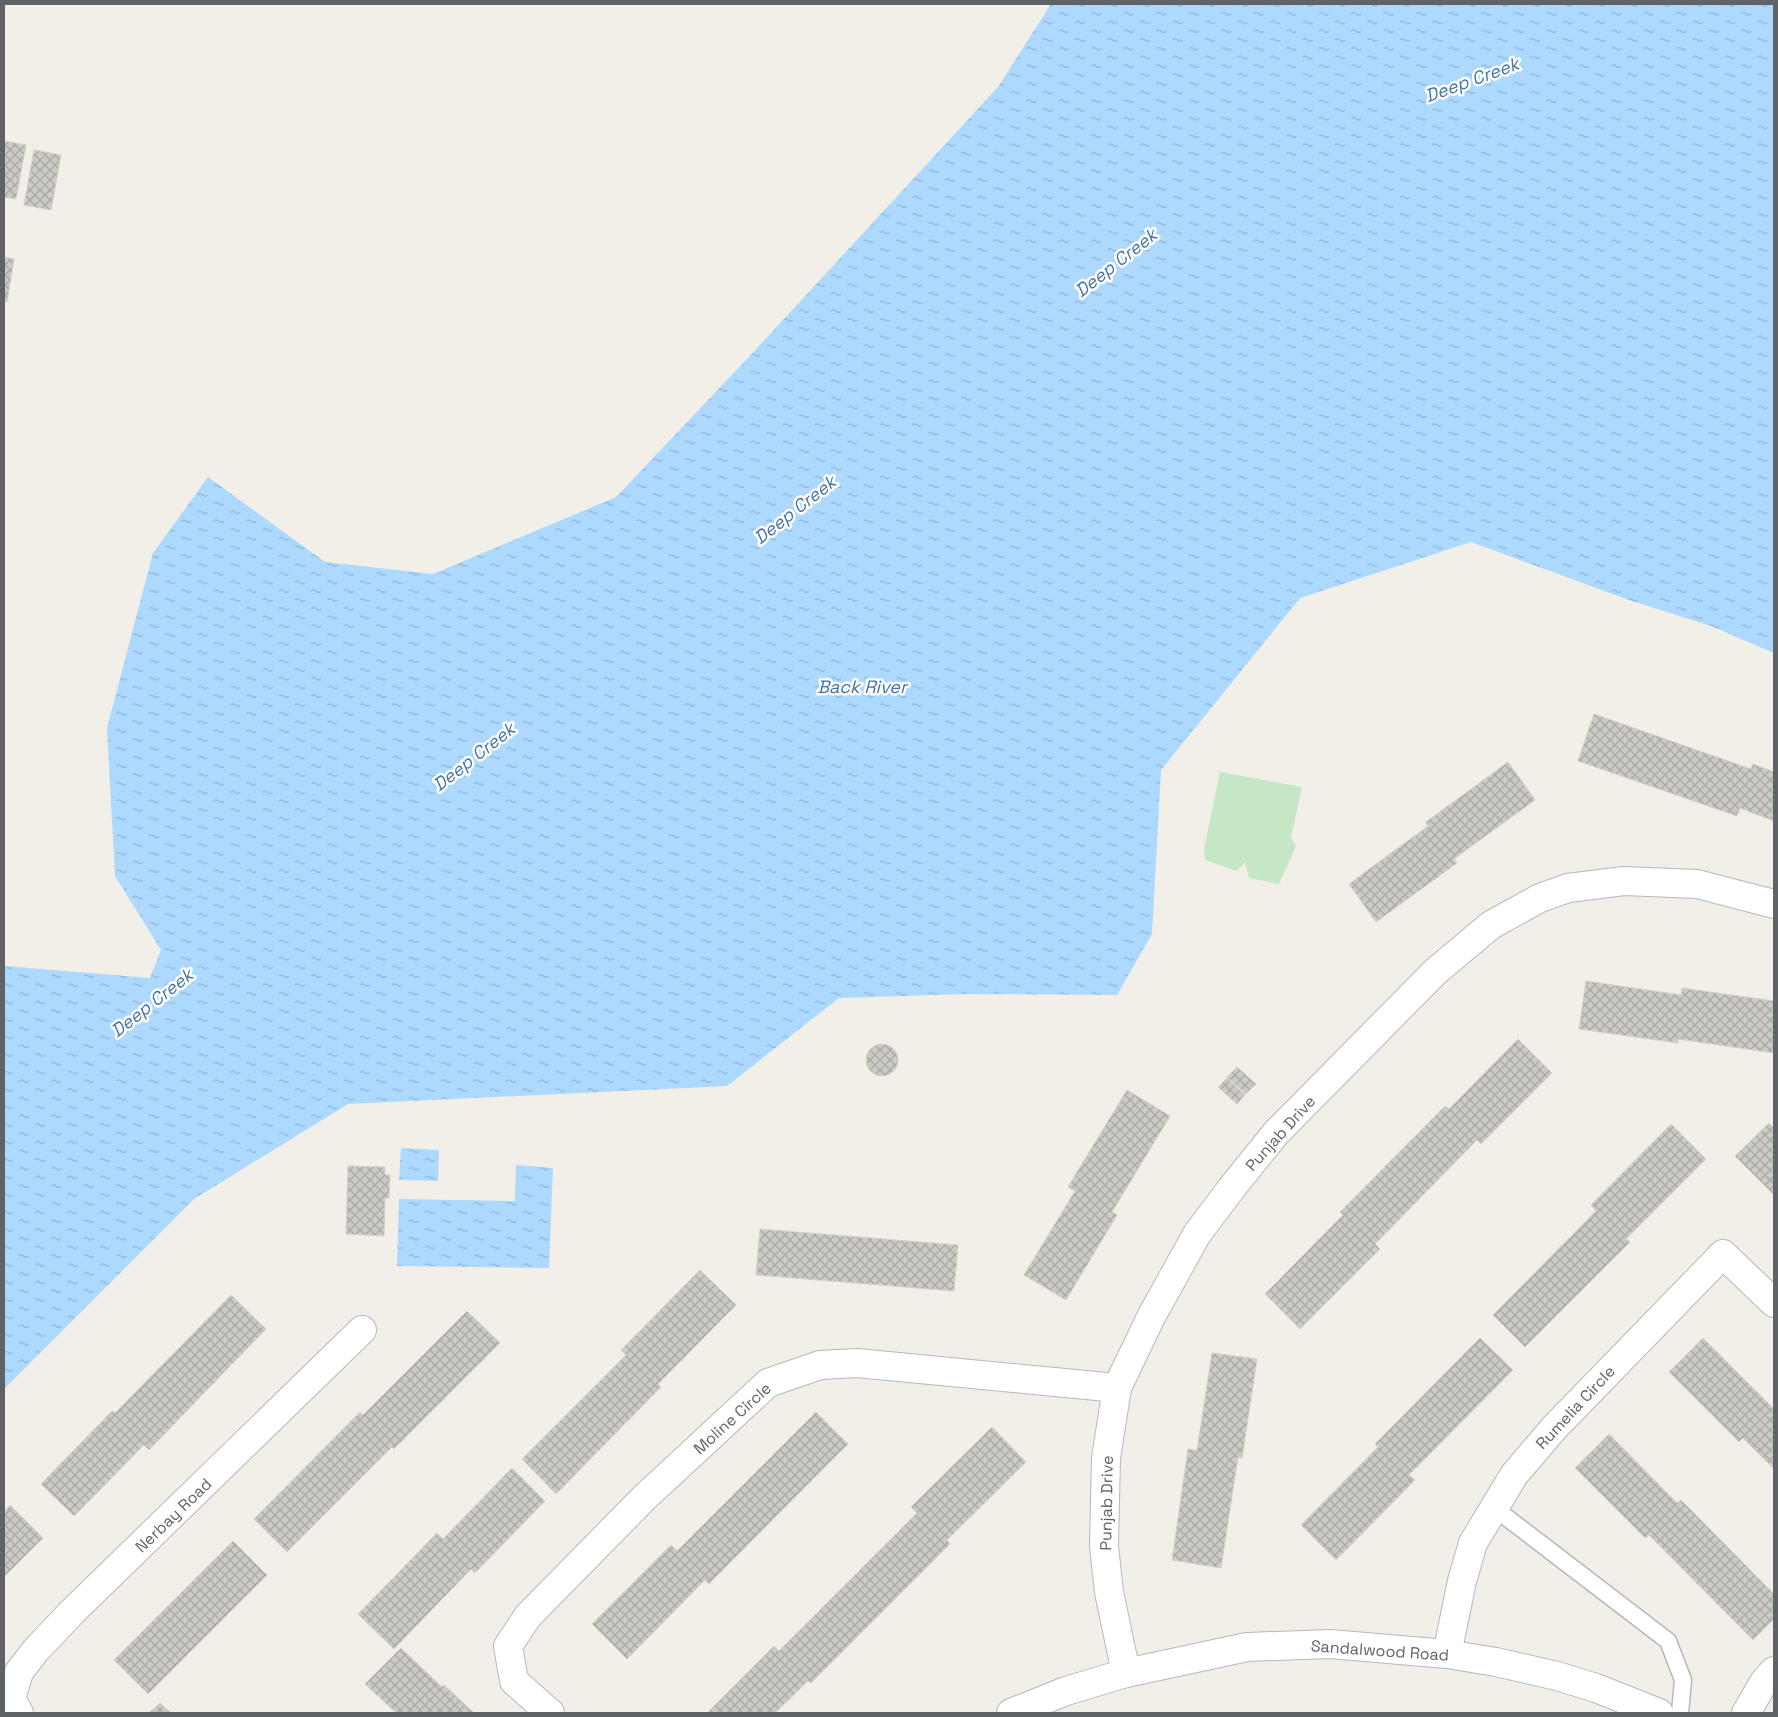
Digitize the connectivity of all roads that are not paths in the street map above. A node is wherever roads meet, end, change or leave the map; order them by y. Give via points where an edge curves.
1 (1774, 904) edge
2 (1774, 1303) edge
3 (362, 1330) dead end
4 (1117, 1388) junction
5 (1493, 1507) junction
6 (1447, 1654) junction
7 (1774, 1671) edge
8 (1126, 1673) junction
9 (19, 1713) edge
10 (550, 1713) edge
11 (1011, 1713) edge
12 (1659, 1713) edge
13 (1680, 1713) edge
14 (1746, 1713) edge

1 - 4 street, Punjab Drive via 1697,884 1624,881 1568,888 1540,898 1491,925 1428,979 1276,1134 1234,1185 1197,1234 1151,1317
2 - 5 street, Rumelia Circle via 1723,1254 1554,1428 1514,1475
3 - 9 street, Nerbay Road via 36,1650 20,1672 11,1698
4 - 8 street, Punjab Drive via 1106,1458 1104,1546 1109,1592
4 - 10 street, Moline Circle via 857,1363 820,1365 768,1383 644,1498 523,1623 508,1646 514,1681
5 - 6 street, Rumelia Circle via 1473,1543
5 - 13 lane via 1668,1641 1683,1680
6 - 8 street, Sandalwood Road via 1330,1644 1247,1647
6 - 12 street, Sandalwood Road via 1557,1676
7 - 14 street
8 - 11 street, Sandalwood Road via 1066,1691

